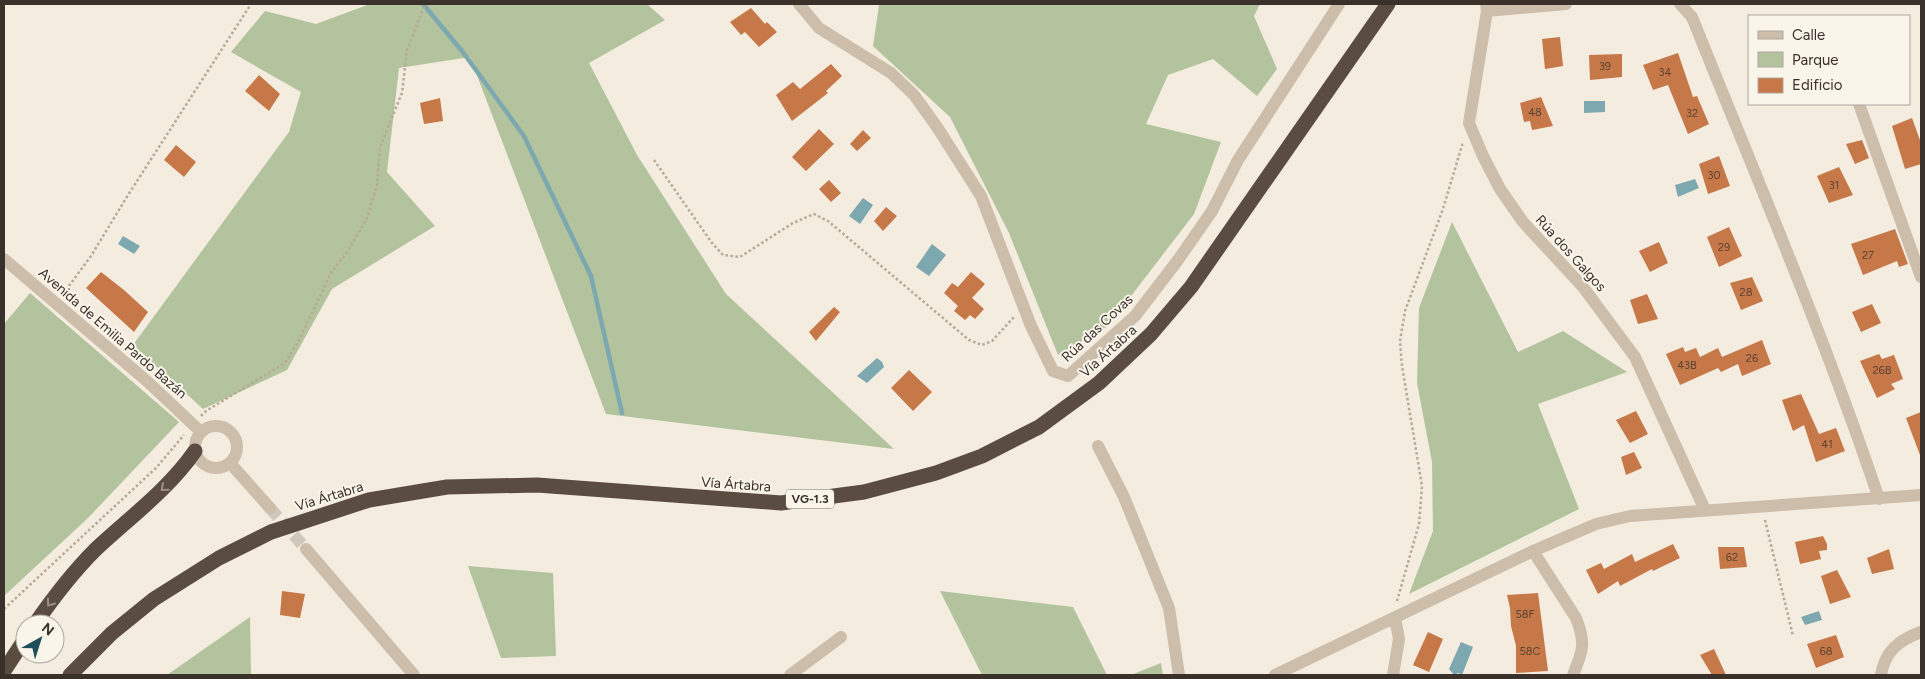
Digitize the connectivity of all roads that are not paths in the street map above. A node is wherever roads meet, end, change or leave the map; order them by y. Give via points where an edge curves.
1 (799, 4) edge
2 (1338, 4) edge
3 (1388, 4) edge
4 (1566, 4) edge
5 (1680, 4) edge
6 (1486, 8) edge
7 (1859, 105) edge
8 (4, 259) edge
9 (1921, 277) edge
10 (197, 428) junction
11 (1098, 446) dead end
12 (195, 451) junction
13 (230, 462) junction
14 (1921, 495) edge
15 (1879, 499) junction
16 (270, 508) tunnel mouth
17 (1705, 510) junction
18 (306, 549) tunnel mouth
19 (1533, 551) junction
20 (42, 614) edge
21 (1394, 618) junction
22 (1921, 632) edge
23 (842, 637) dead end
24 (15, 654) edge
25 (4, 671) edge
26 (70, 675) edge
27 (414, 675) edge
28 (790, 675) edge
29 (1179, 675) edge
30 (1275, 675) edge
31 (1393, 675) edge
32 (1573, 675) edge
33 (1881, 675) edge

1 - 2 street, Rúa das Covas via 819,28 891,73 914,95 981,196 1023,307 1053,371 1068,376 1135,316 1178,260 1212,211 1238,160
3 - 26 highway, Vía Ártabra / VG-1.3 via 1191,287 1151,334 1099,383 1039,427 982,456 936,473 864,492 781,503 537,485 447,487 369,500 271,532 219,558 154,599 112,633
4 - 6 street
5 - 15 street via 1692,17 1790,257
6 - 17 street, Rúa dos Galgos via 1469,123 1483,156 1500,190 1523,222 1583,287 1635,357
7 - 9 street
8 - 10 street, Avenida de Emilia Pardo Bazán
10 - 12 street
10 - 13 street via 213,426 231,432 237,444
11 - 29 street via 1124,497 1169,608
12 - 13 street via 209,467 217,468
12 -> 20 highway via 172,481 93,552
13 - 16 street
14 - 15 street
15 - 17 street
17 - 19 street via 1630,516 1596,524
18 - 27 street
19 - 21 street
19 - 32 street via 1581,630 1582,652
21 - 30 street
21 - 31 street via 1399,639
22 - 33 street via 1896,644 1883,664
23 - 28 street
24 - 25 highway

